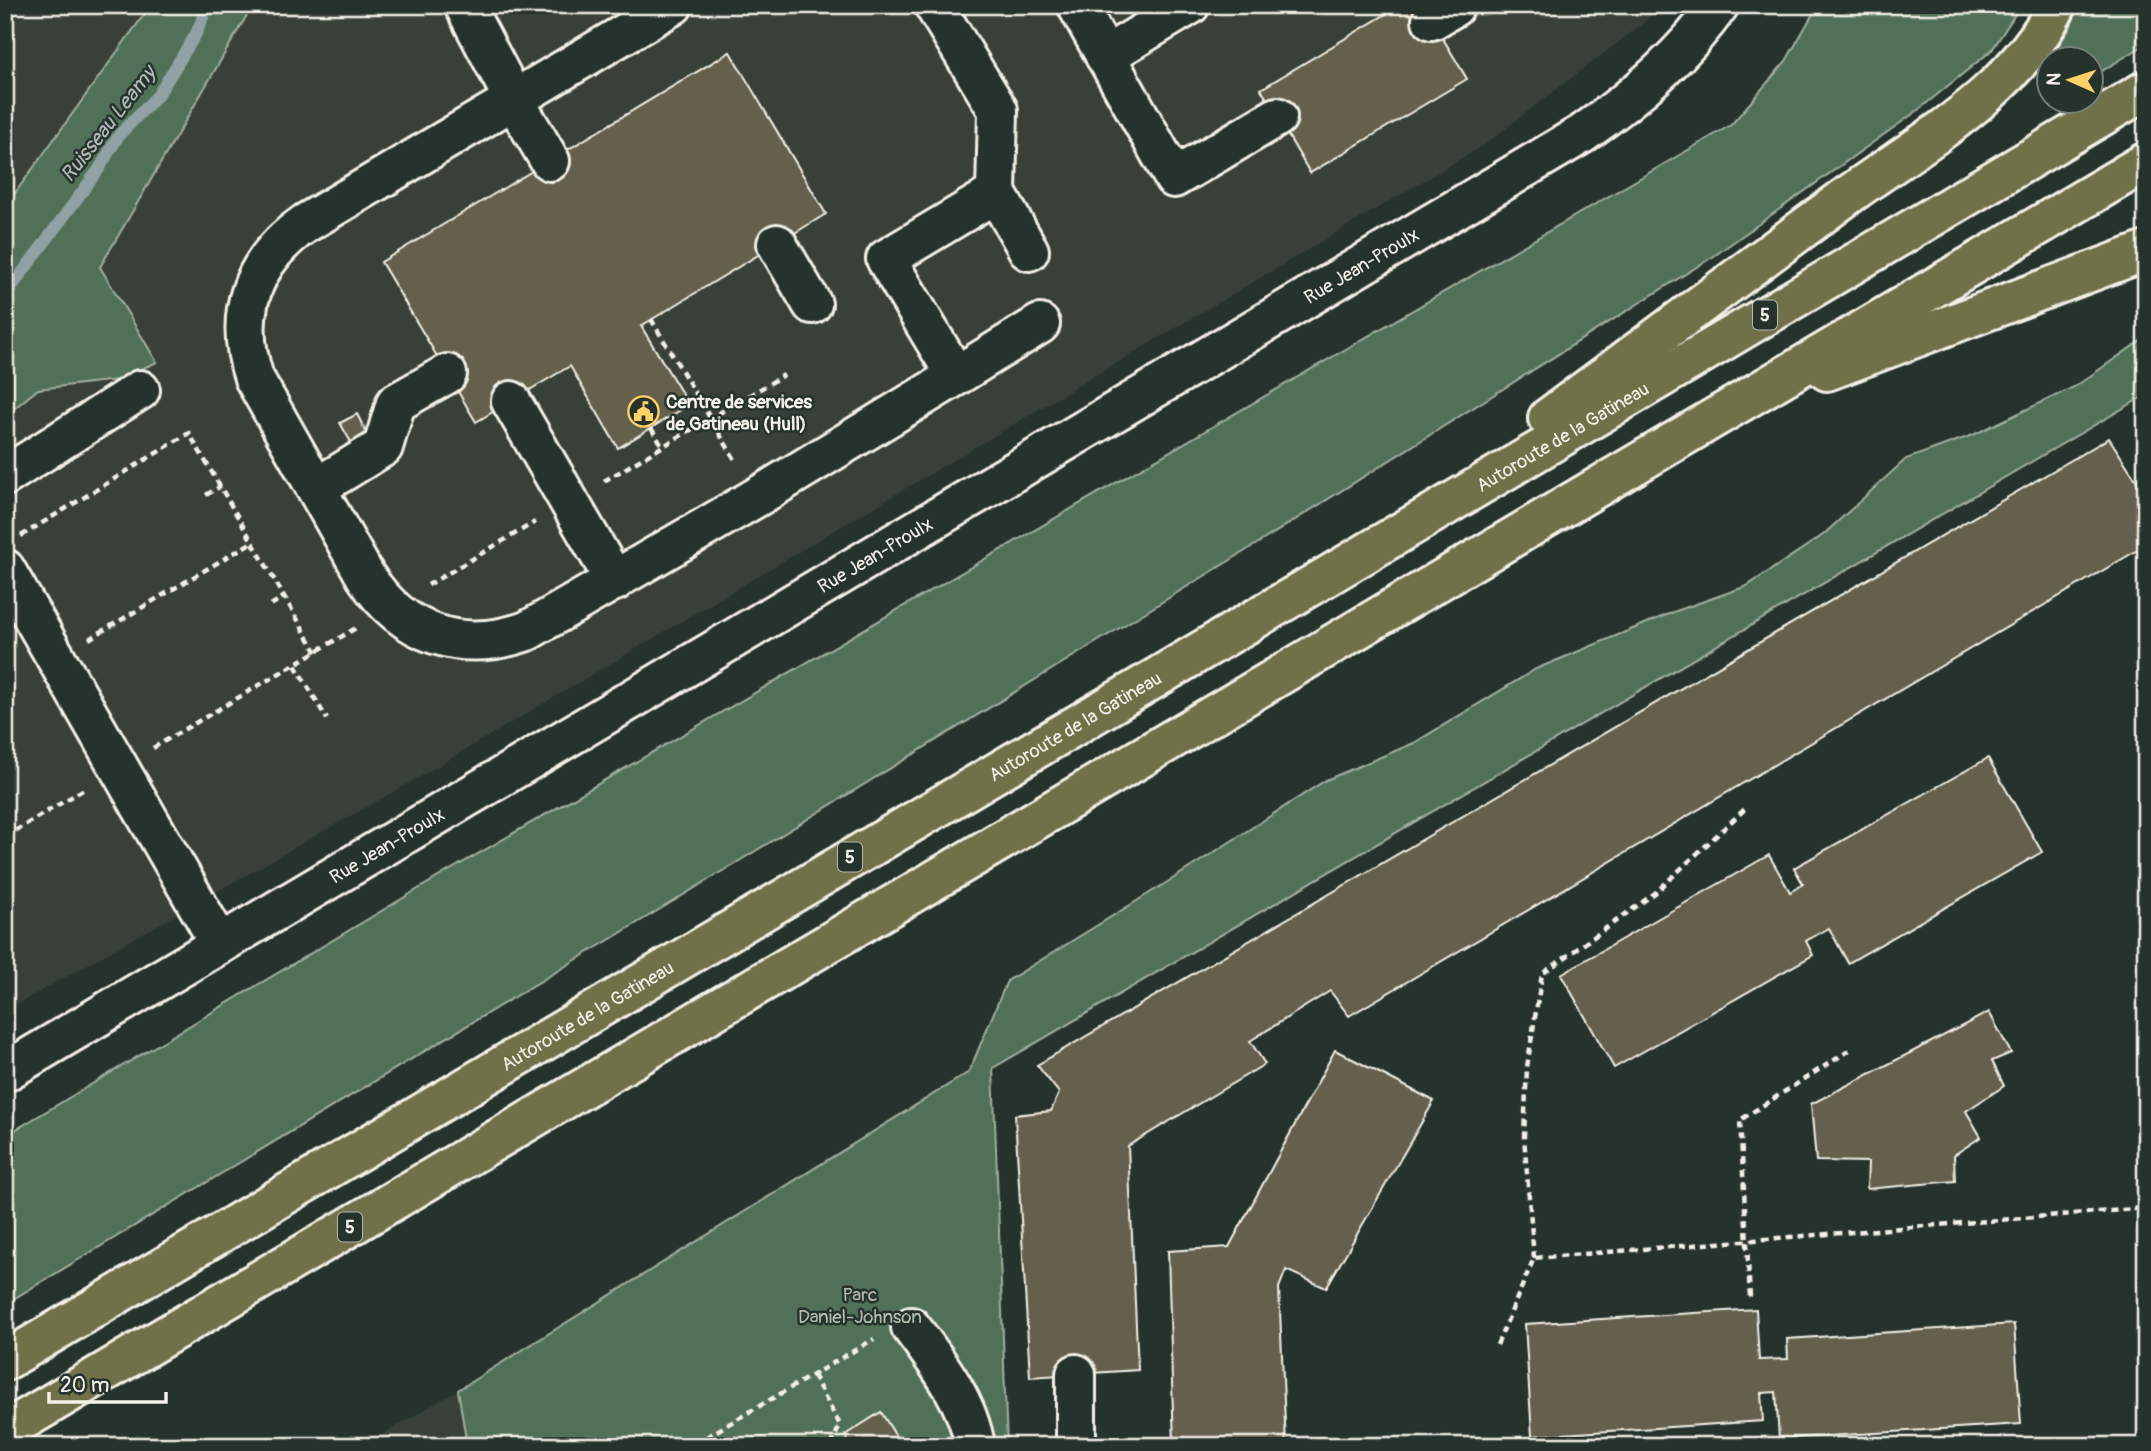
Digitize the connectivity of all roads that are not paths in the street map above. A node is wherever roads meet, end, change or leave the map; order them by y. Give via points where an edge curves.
1 (464, 5) edge
2 (674, 5) edge
3 (1077, 5) edge
4 (1190, 5) edge
5 (1719, 5) edge
6 (2057, 5) edge
7 (937, 6) edge
8 (1105, 56) junction
9 (2146, 90) edge
10 (514, 100) junction
11 (1277, 117) dead end
12 (550, 161) dead end
13 (2146, 162) edge
14 (996, 193) junction
15 (777, 244) dead end
16 (1029, 251) dead end
17 (2146, 251) edge
18 (812, 304) dead end
19 (1040, 324) dead end
20 (447, 374) dead end
21 (956, 376) junction
22 (140, 390) dead end
23 (511, 401) dead end
24 (1730, 408) junction
25 (5, 475) edge
26 (316, 488) junction
27 (1384, 541) junction
28 (11, 554) edge
29 (615, 581) junction
30 (220, 944) junction
31 (5, 1072) edge
32 (911, 1327) road end
33 (5, 1361) edge
34 (1076, 1374) dead end
35 (5, 1431) edge
36 (975, 1446) edge
37 (1076, 1446) edge

1 - 10 street
2 - 10 street
3 - 8 street
4 - 8 street
5 - 30 street, Rue Jean-Proulx via 1676,57 1582,134
6 - 27 highway via 2028,51 1971,108
7 - 14 street via 998,110
8 - 11 street via 1174,178
9 - 27 highway, Autoroute de la Gatineau / 5
10 - 12 street
10 - 26 street via 292,232 270,255 254,283 245,314 249,362 265,400
13 - 24 highway, 5
14 - 16 street
14 - 21 street via 886,259
15 - 18 street
17 - 24 highway
19 - 21 street
20 - 26 street via 397,403 383,447
21 - 29 street
22 - 25 street
23 - 29 street
24 - 35 highway, 5
26 - 29 street via 386,604 413,624 444,637 478,642 511,637
27 - 33 highway, Autoroute de la Gatineau / 5
28 - 30 street
30 - 31 street, Rue Jean-Proulx
32 - 36 street via 959,1399
34 - 37 street

